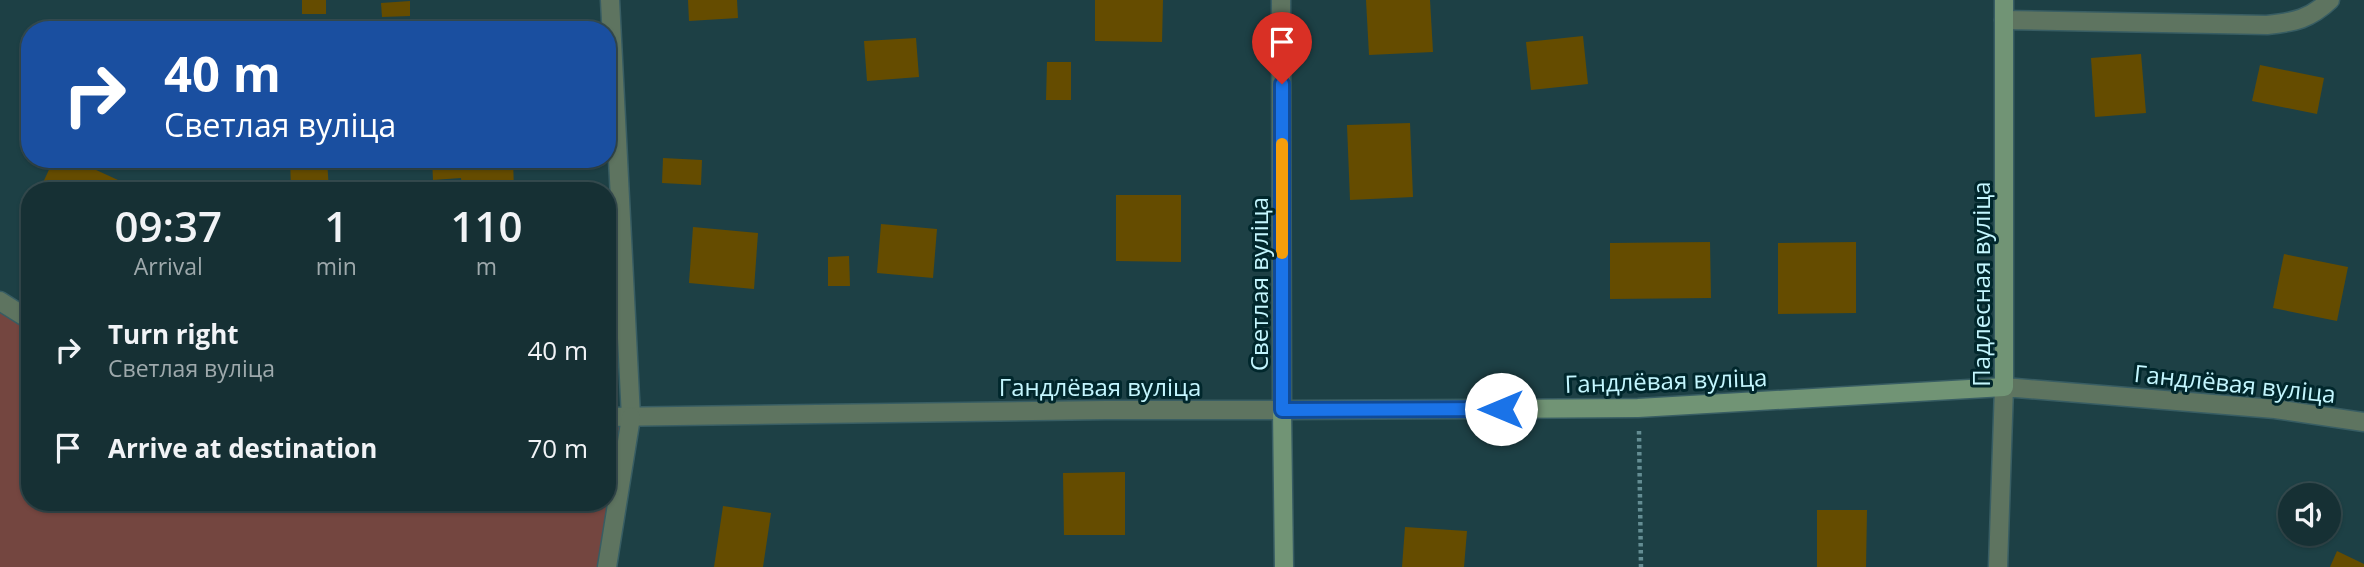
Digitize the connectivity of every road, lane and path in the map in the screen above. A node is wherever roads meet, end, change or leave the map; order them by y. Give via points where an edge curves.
1 (610, 0) edge
2 (1282, 0) edge
3 (2004, 0) edge
4 (2330, 0) edge
5 (2004, 20) junction
6 (611, 21) edge
7 (616, 119) edge
8 (0, 300) edge
9 (21, 314) edge
10 (2004, 387) junction
11 (1638, 408) junction
12 (1282, 410) junction
13 (616, 417) edge
14 (631, 417) junction
15 (2364, 422) edge
16 (616, 511) edge
17 (616, 511) edge
18 (607, 567) edge
19 (1284, 567) edge
20 (1641, 567) edge
21 (1998, 567) edge

1 - 6 street
2 - 12 street, Светлая вуліца
3 - 5 street, Падлесная вуліца
4 - 5 street via 2316,13 2267,25
5 - 10 street, Падлесная вуліца
7 - 14 street
8 - 9 street
10 - 11 street, Гандлёвая вуліца
10 - 15 street, Гандлёвая вуліца via 2275,409
10 - 21 street, Падлесная вуліца
11 - 12 street, Гандлёвая вуліца
11 - 20 path
12 - 14 street, Гандлёвая вуліца
12 - 19 street, Светлая вуліца
13 - 14 street, Гандлёвая вуліца
14 - 16 street
17 - 18 street

